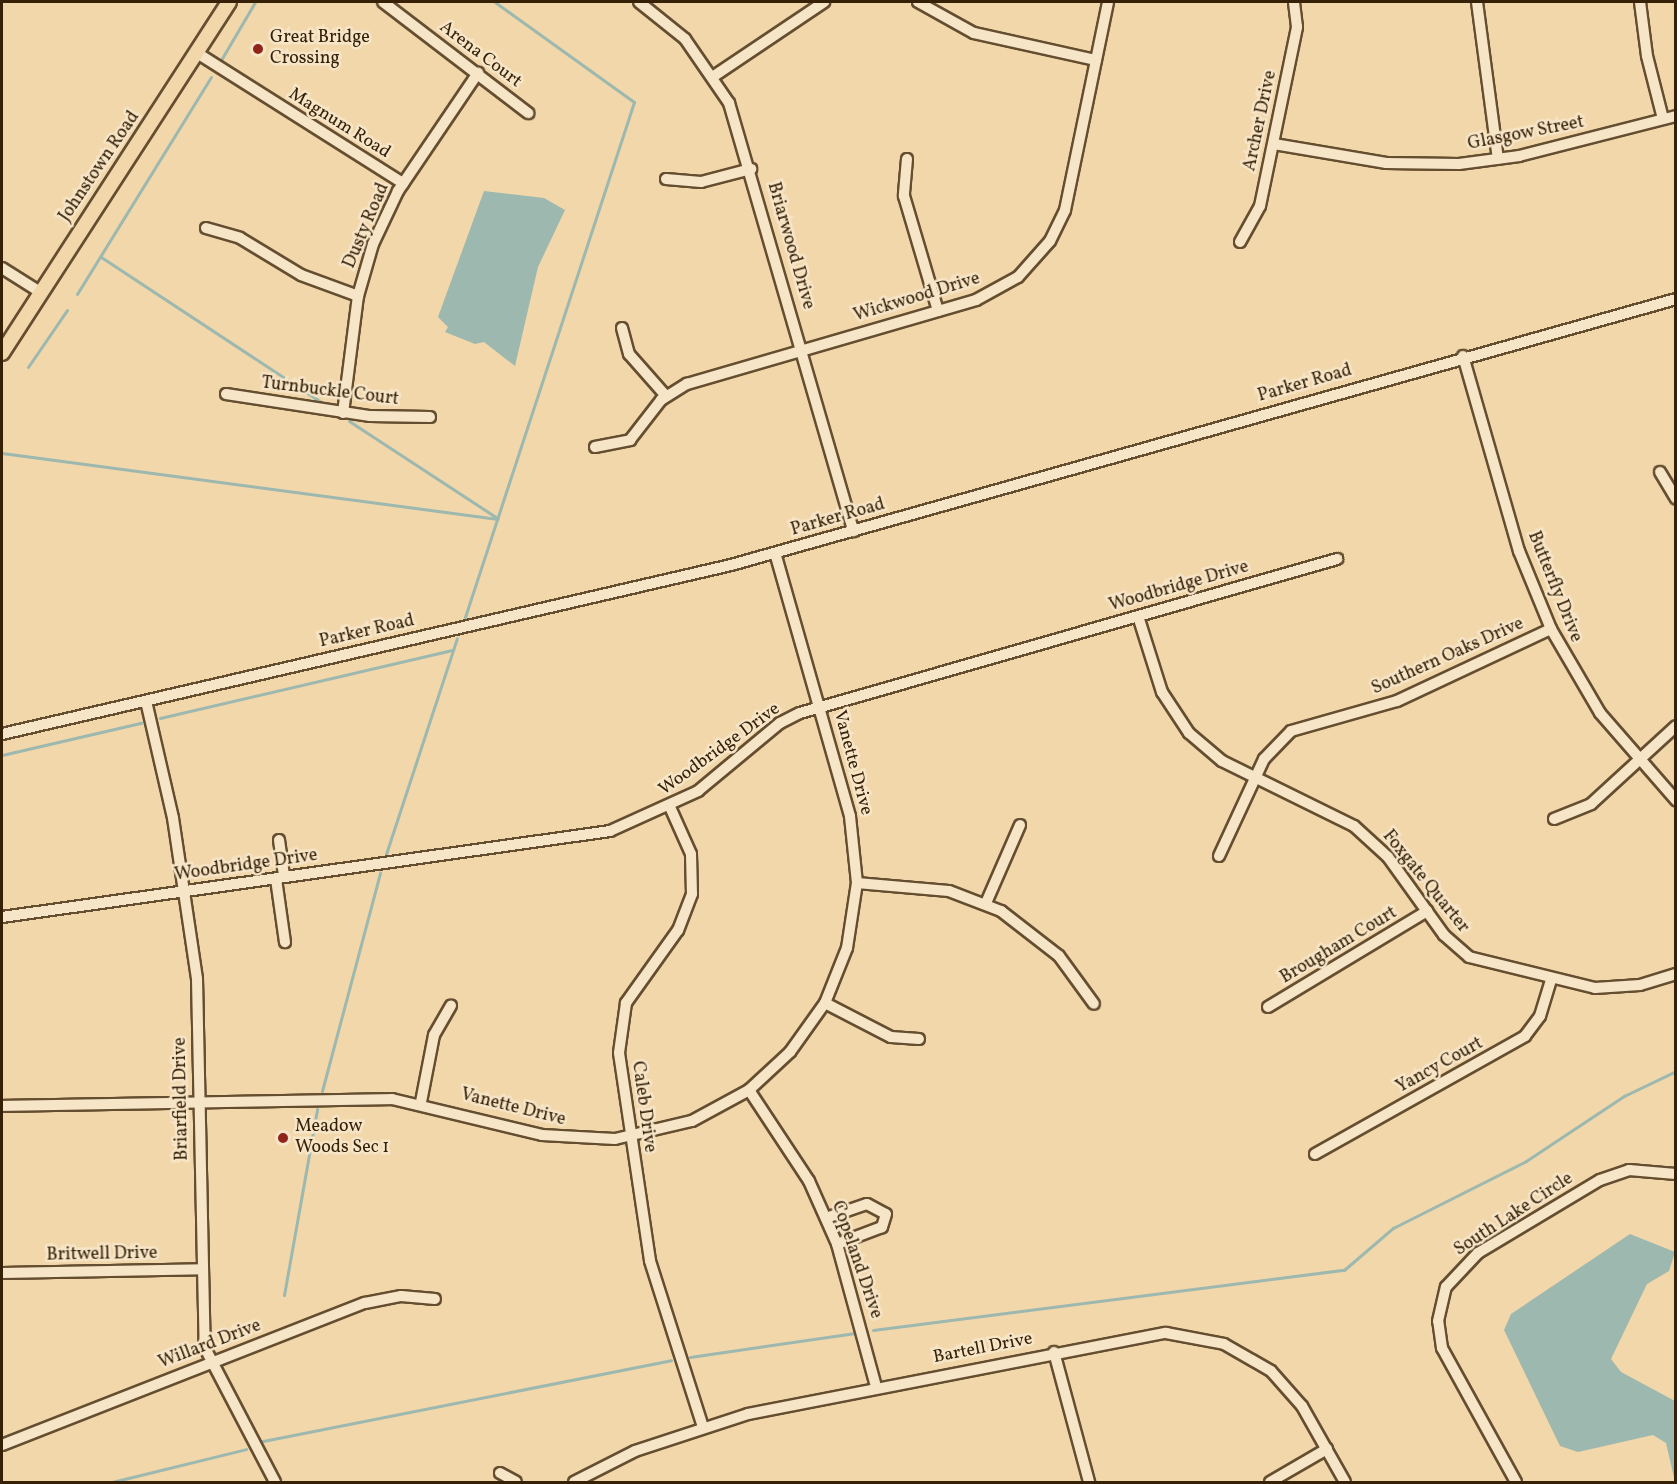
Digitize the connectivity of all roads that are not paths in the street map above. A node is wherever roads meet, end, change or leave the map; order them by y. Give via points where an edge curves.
1 (229, 2) edge
2 (383, 2) edge
3 (639, 2) edge
4 (824, 2) edge
5 (918, 2) edge
6 (1108, 2) edge
7 (1294, 2) edge
8 (1477, 2) edge
9 (1640, 2) edge
10 (197, 53) junction
11 (1096, 60) junction
12 (478, 73) junction
13 (714, 76) junction
14 (528, 113) dead end
15 (1676, 116) edge
16 (1663, 119) junction
17 (1274, 144) junction
18 (907, 159) dead end
19 (1498, 159) junction
20 (751, 169) junction
21 (666, 179) dead end
22 (403, 183) junction
23 (206, 228) dead end
24 (1240, 242) dead end
25 (2, 268) edge
26 (40, 292) junction
27 (358, 296) junction
28 (1676, 299) edge
29 (938, 311) junction
30 (622, 328) dead end
31 (802, 350) junction
32 (2, 353) edge
33 (1463, 356) junction
34 (226, 394) dead end
35 (666, 396) junction
36 (344, 413) junction
37 (430, 417) dead end
38 (595, 447) dead end
39 (1660, 472) dead end
40 (1676, 499) edge
41 (853, 531) junction
42 (775, 553) junction
43 (1337, 559) dead end
44 (1138, 616) junction
45 (1551, 629) junction
46 (146, 701) junction
47 (819, 708) junction
48 (1676, 726) edge
49 (2, 734) edge
50 (1638, 762) junction
51 (1255, 778) junction
52 (1676, 800) edge
53 (670, 807) junction
54 (1554, 819) dead end
55 (1020, 825) dead end
56 (279, 840) dead end
57 (1219, 856) dead end
58 (280, 878) junction
59 (857, 883) junction
60 (185, 892) junction
61 (986, 903) junction
62 (1427, 911) junction
63 (2, 917) edge
64 (285, 942) dead end
65 (1676, 974) edge
66 (1551, 980) junction
67 (825, 1003) junction
68 (1094, 1004) dead end
69 (452, 1005) dead end
70 (1268, 1007) dead end
71 (919, 1039) dead end
72 (748, 1090) junction
73 (199, 1102) junction
74 (421, 1102) junction
75 (2, 1106) edge
76 (631, 1137) junction
77 (1315, 1154) dead end
78 (1676, 1174) edge
79 (826, 1218) junction
80 (837, 1244) junction
81 (203, 1269) junction
82 (2, 1273) edge
83 (435, 1299) dead end
84 (1054, 1352) junction
85 (210, 1363) junction
86 (876, 1387) junction
87 (703, 1427) junction
88 (2, 1445) edge
89 (1327, 1449) junction
90 (500, 1473) dead end
91 (275, 1482) edge
92 (516, 1482) edge
93 (574, 1482) edge
94 (1089, 1482) edge
95 (1270, 1482) edge
96 (1346, 1482) edge
97 (1516, 1482) edge

1 - 10 main road, Johnstown Road
2 - 12 street, Arena Court
3 - 13 street, Briarwood Drive via 685,39
4 - 13 street
5 - 11 street via 974,33
6 - 11 street, Wickwood Drive
7 - 17 street, Archer Drive via 1297,27
8 - 19 street
9 - 16 street via 1647,56
10 - 22 street, Magnum Road
10 - 26 main road, Johnstown Road
11 - 29 street, Wickwood Drive via 1068,200 1050,241 1001,289
12 - 14 street, Arena Court
12 - 22 street, Dusty Road
13 - 20 street, Briarwood Drive
15 - 16 street, Glasgow Street
16 - 19 street, Glasgow Street
17 - 19 street, Glasgow Street via 1386,163
17 - 24 street, Archer Drive via 1260,206
18 - 29 street via 904,196
20 - 21 street via 701,182
20 - 31 street, Briarwood Drive
22 - 27 street, Dusty Road via 374,244
23 - 27 street via 240,238 301,275
25 - 26 street
26 - 32 main road, Johnstown Road
27 - 36 street, Dusty Road
28 - 33 street, Parker Road
29 - 31 street, Wickwood Drive
30 - 35 street via 629,354
31 - 35 street, Wickwood Drive via 687,384
31 - 41 street, Briarwood Drive
33 - 41 street, Parker Road
33 - 45 street, Butterfly Drive via 1519,551
34 - 36 street, Turnbuckle Court
35 - 38 street, Wickwood Drive via 630,440
36 - 37 street, Turnbuckle Court
39 - 40 street
41 - 42 street, Parker Road
42 - 46 street, Parker Road
42 - 47 street, Vanette Drive
43 - 44 street, Woodbridge Drive
44 - 47 street, Woodbridge Drive
44 - 51 street, Foxgate Quarter via 1154,673 1174,715 1203,747
45 - 50 street, Butterfly Drive via 1588,695
45 - 51 street, Southern Oaks Drive via 1397,701 1291,731 1270,748
46 - 49 street, Parker Road
46 - 60 street, Briarfield Drive
47 - 53 street, Woodbridge Drive via 780,723
47 - 59 street, Vanette Drive via 850,816
48 - 50 street
50 - 52 street, Butterfly Drive
50 - 54 street via 1583,810
51 - 57 street, Southern Oaks Drive
51 - 62 street, Foxgate Quarter via 1354,826 1388,857
53 - 58 street, Woodbridge Drive via 586,836
53 - 76 street, Caleb Drive via 691,854 692,894 678,930 636,983 620,1023
55 - 61 street
56 - 58 street
58 - 60 street, Woodbridge Drive
58 - 64 street
59 - 61 street via 921,886
59 - 67 street, Vanette Drive via 847,948
60 - 63 street, Woodbridge Drive
60 - 73 street, Briarfield Drive via 197,980
61 - 68 street via 1042,940
62 - 66 street, Foxgate Quarter via 1469,957
62 - 70 street, Brougham Court
65 - 66 street, Foxgate Quarter via 1610,988
66 - 77 street, Yancy Court via 1540,1016 1525,1036
67 - 71 street via 883,1034
67 - 72 street, Vanette Drive via 790,1052
69 - 74 street via 434,1035
72 - 76 street, Vanette Drive via 692,1121
72 - 79 street, Copeland Drive via 791,1149
73 - 74 street, Vanette Drive
73 - 75 street, Vanette Drive
73 - 81 street, Briarfield Drive
74 - 76 street, Vanette Drive via 542,1135
76 - 87 street, Caleb Drive via 652,1269
78 - 97 street, South Lake Circle via 1629,1170 1600,1180 1479,1253 1446,1287 1438,1321 1442,1348
79 - 80 street, Copeland Drive
79 - 80 street via 867,1204 886,1214 882,1227
80 - 86 street, Copeland Drive
81 - 82 street, Britwell Drive
81 - 85 street, Briarfield Drive via 204,1342
83 - 85 street, Willard Drive via 401,1296 365,1303
84 - 86 street, Bartell Drive
84 - 89 street, Bartell Drive via 1159,1334 1224,1344 1271,1371 1289,1389
84 - 94 street
85 - 88 street, Willard Drive
85 - 91 street, Briarfield Drive
86 - 87 street, Bartell Drive
87 - 93 street, Bartell Drive via 635,1451
89 - 95 street
89 - 96 street, Bartell Drive
90 - 92 street

